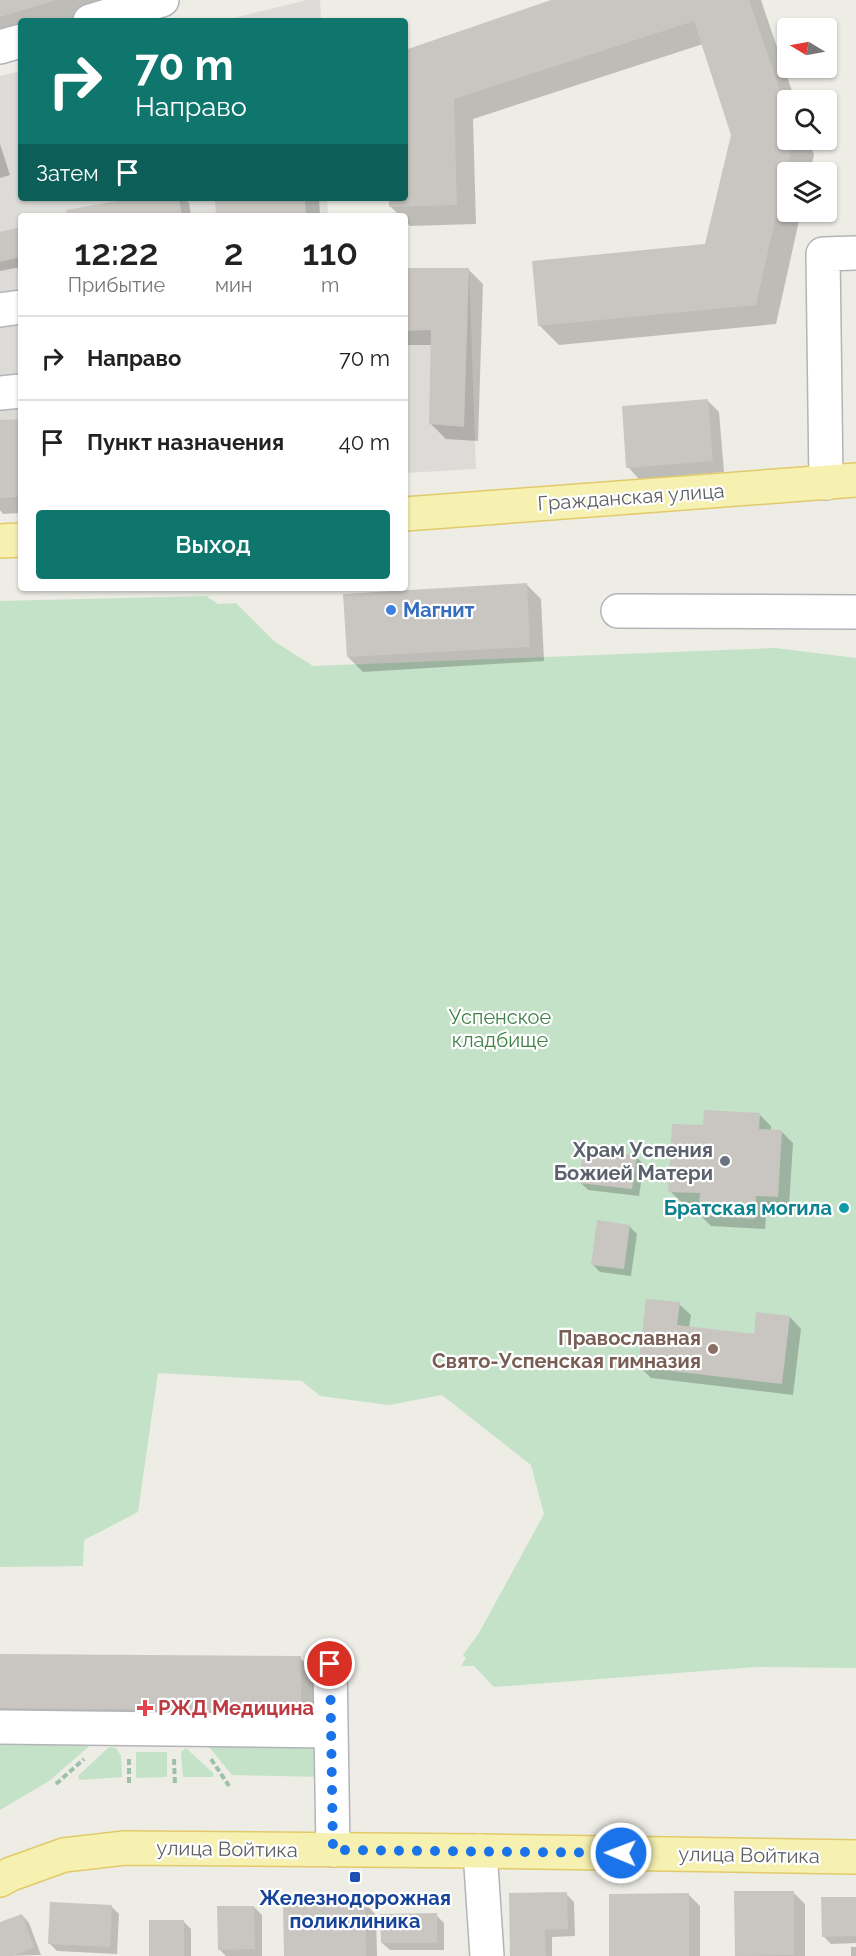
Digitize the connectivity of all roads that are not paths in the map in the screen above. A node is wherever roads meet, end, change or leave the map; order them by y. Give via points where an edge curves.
1 (162, 0) edge
2 (100, 18) edge
3 (18, 42) edge
4 (0, 47) edge
5 (856, 253) edge
6 (18, 307) edge
7 (0, 310) edge
8 (18, 391) edge
9 (0, 393) edge
10 (841, 482) edge
11 (408, 514) edge
12 (18, 540) edge
13 (0, 541) edge
14 (618, 611) dead end
15 (856, 612) edge
16 (330, 1664) dead end
17 (0, 1726) edge
18 (330, 1731) junction
19 (333, 1850) junction
20 (480, 1851) junction
21 (856, 1857) edge
22 (0, 1881) edge
23 (487, 1956) edge

1 - 2 street
3 - 4 street
5 - 10 street via 823,254
6 - 7 street
8 - 9 street
10 - 11 main road, Гражданская улица
12 - 13 main road
14 - 15 street
16 - 18 street
17 - 18 street
18 - 19 street
19 - 20 main road, улица Войтика
19 - 22 main road, улица Войтика via 124,1848 64,1855
20 - 21 main road, улица Войтика
20 - 23 street

